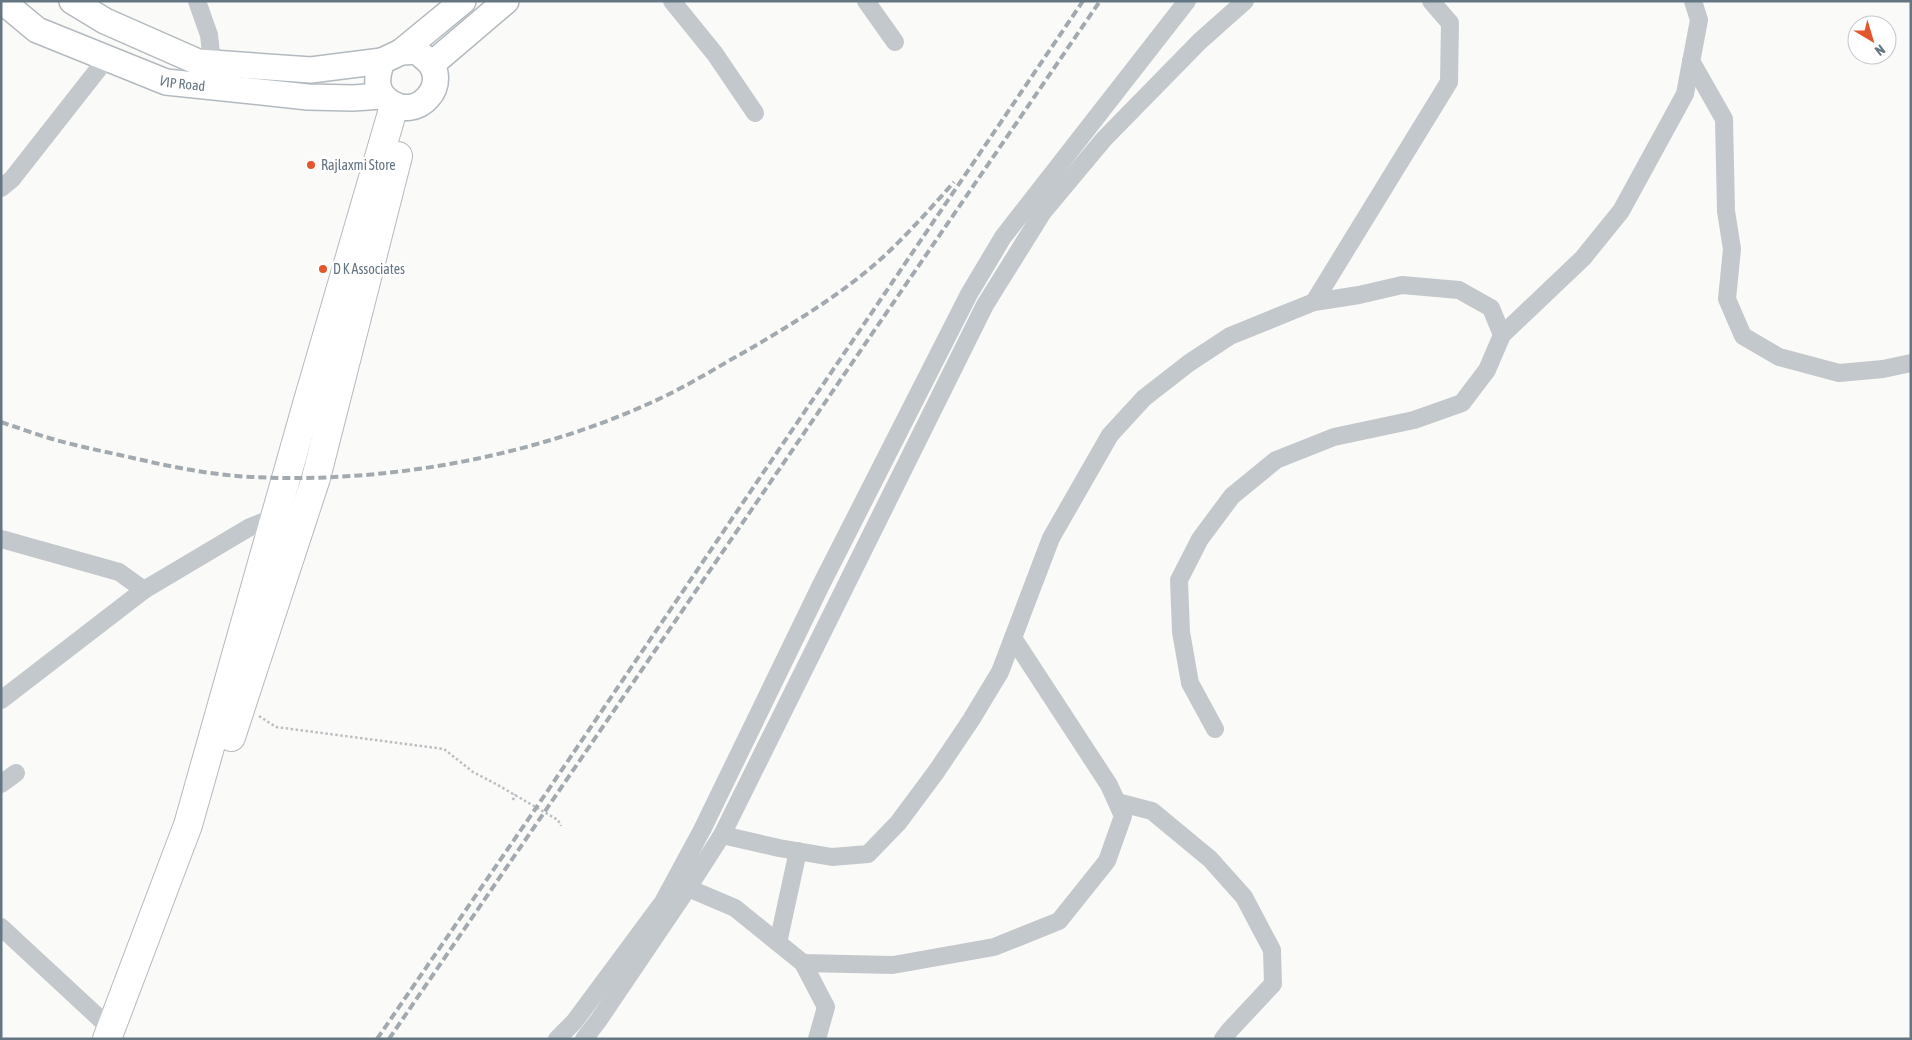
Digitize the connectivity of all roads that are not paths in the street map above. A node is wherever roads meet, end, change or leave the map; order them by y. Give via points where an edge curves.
1 (2, 1) edge
2 (72, 1) edge
3 (197, 1) edge
4 (463, 1) edge
5 (506, 1) edge
6 (672, 1) edge
7 (866, 1) edge
8 (1187, 1) edge
9 (1245, 1) edge
10 (1431, 1) edge
11 (1693, 1) edge
12 (103, 11) edge
13 (895, 42) dead end
14 (392, 57) junction
15 (107, 58) junction
16 (1691, 61) junction
17 (212, 62) junction
18 (432, 64) junction
19 (395, 104) junction
20 (754, 113) dead end
21 (1, 188) edge
22 (1314, 302) junction
23 (1502, 335) junction
24 (1911, 363) edge
25 (275, 517) junction
26 (1, 539) edge
27 (144, 590) junction
28 (1013, 638) junction
29 (1, 700) edge
30 (1215, 729) dead end
31 (219, 746) junction
32 (16, 773) dead end
33 (1, 784) edge
34 (1117, 802) junction
35 (722, 835) junction
36 (798, 851) junction
37 (688, 888) junction
38 (1, 927) edge
39 (778, 943) junction
40 (803, 963) junction
41 (112, 1036) edge
42 (557, 1039) edge
43 (584, 1039) edge
44 (817, 1039) edge
45 (1223, 1039) edge

1 - 15 main road, VIP Road via 37,30
2 - 12 main road, VIP Road
3 - 17 street via 209,35
4 - 14 main road
5 - 18 main road
6 - 20 street via 715,54
7 - 13 street
8 - 42 street via 1003,237 969,294 702,830 666,895 574,1022
9 - 35 street via 1104,138 1042,212 985,305
10 - 22 street via 1450,24 1449,82
11 - 16 street via 1700,20
12 - 17 main road, VIP Road via 198,62
14 - 17 main road, VIP Road via 311,70
14 - 18 main road via 418,52
14 - 19 main road via 376,79
15 - 19 main road, VIP Road via 166,82
15 - 21 street via 12,179
16 - 23 street via 1685,94 1621,211 1583,258
16 - 24 street via 1724,119 1726,210 1732,250 1727,299 1743,336 1779,357 1840,373
18 - 19 main road via 436,78 432,92 422,103
19 - 25 main road
19 - 31 main road via 393,176 316,478
22 - 23 street via 1402,285 1459,290 1491,308
22 - 28 street via 1230,336 1144,398 1110,435 1051,538
23 - 30 street via 1487,370 1462,403 1414,420 1334,438 1276,460 1232,496 1200,539 1180,580 1181,632 1190,682
25 - 27 street via 250,527
25 - 31 main road
26 - 27 street via 119,572
27 - 29 street
28 - 34 street via 1058,710 1078,735
28 - 36 street via 1000,672 936,772 898,824 868,854 832,857
31 - 41 main road
32 - 33 street
34 - 40 street via 1123,816 1107,861 1059,922 994,947 893,965
34 - 45 street via 1152,811 1210,859 1244,897 1272,950 1273,984
35 - 36 street
35 - 37 street
36 - 39 street
37 - 39 street via 736,908
37 - 43 street
38 - 41 street
39 - 40 street
40 - 44 street via 826,1007

